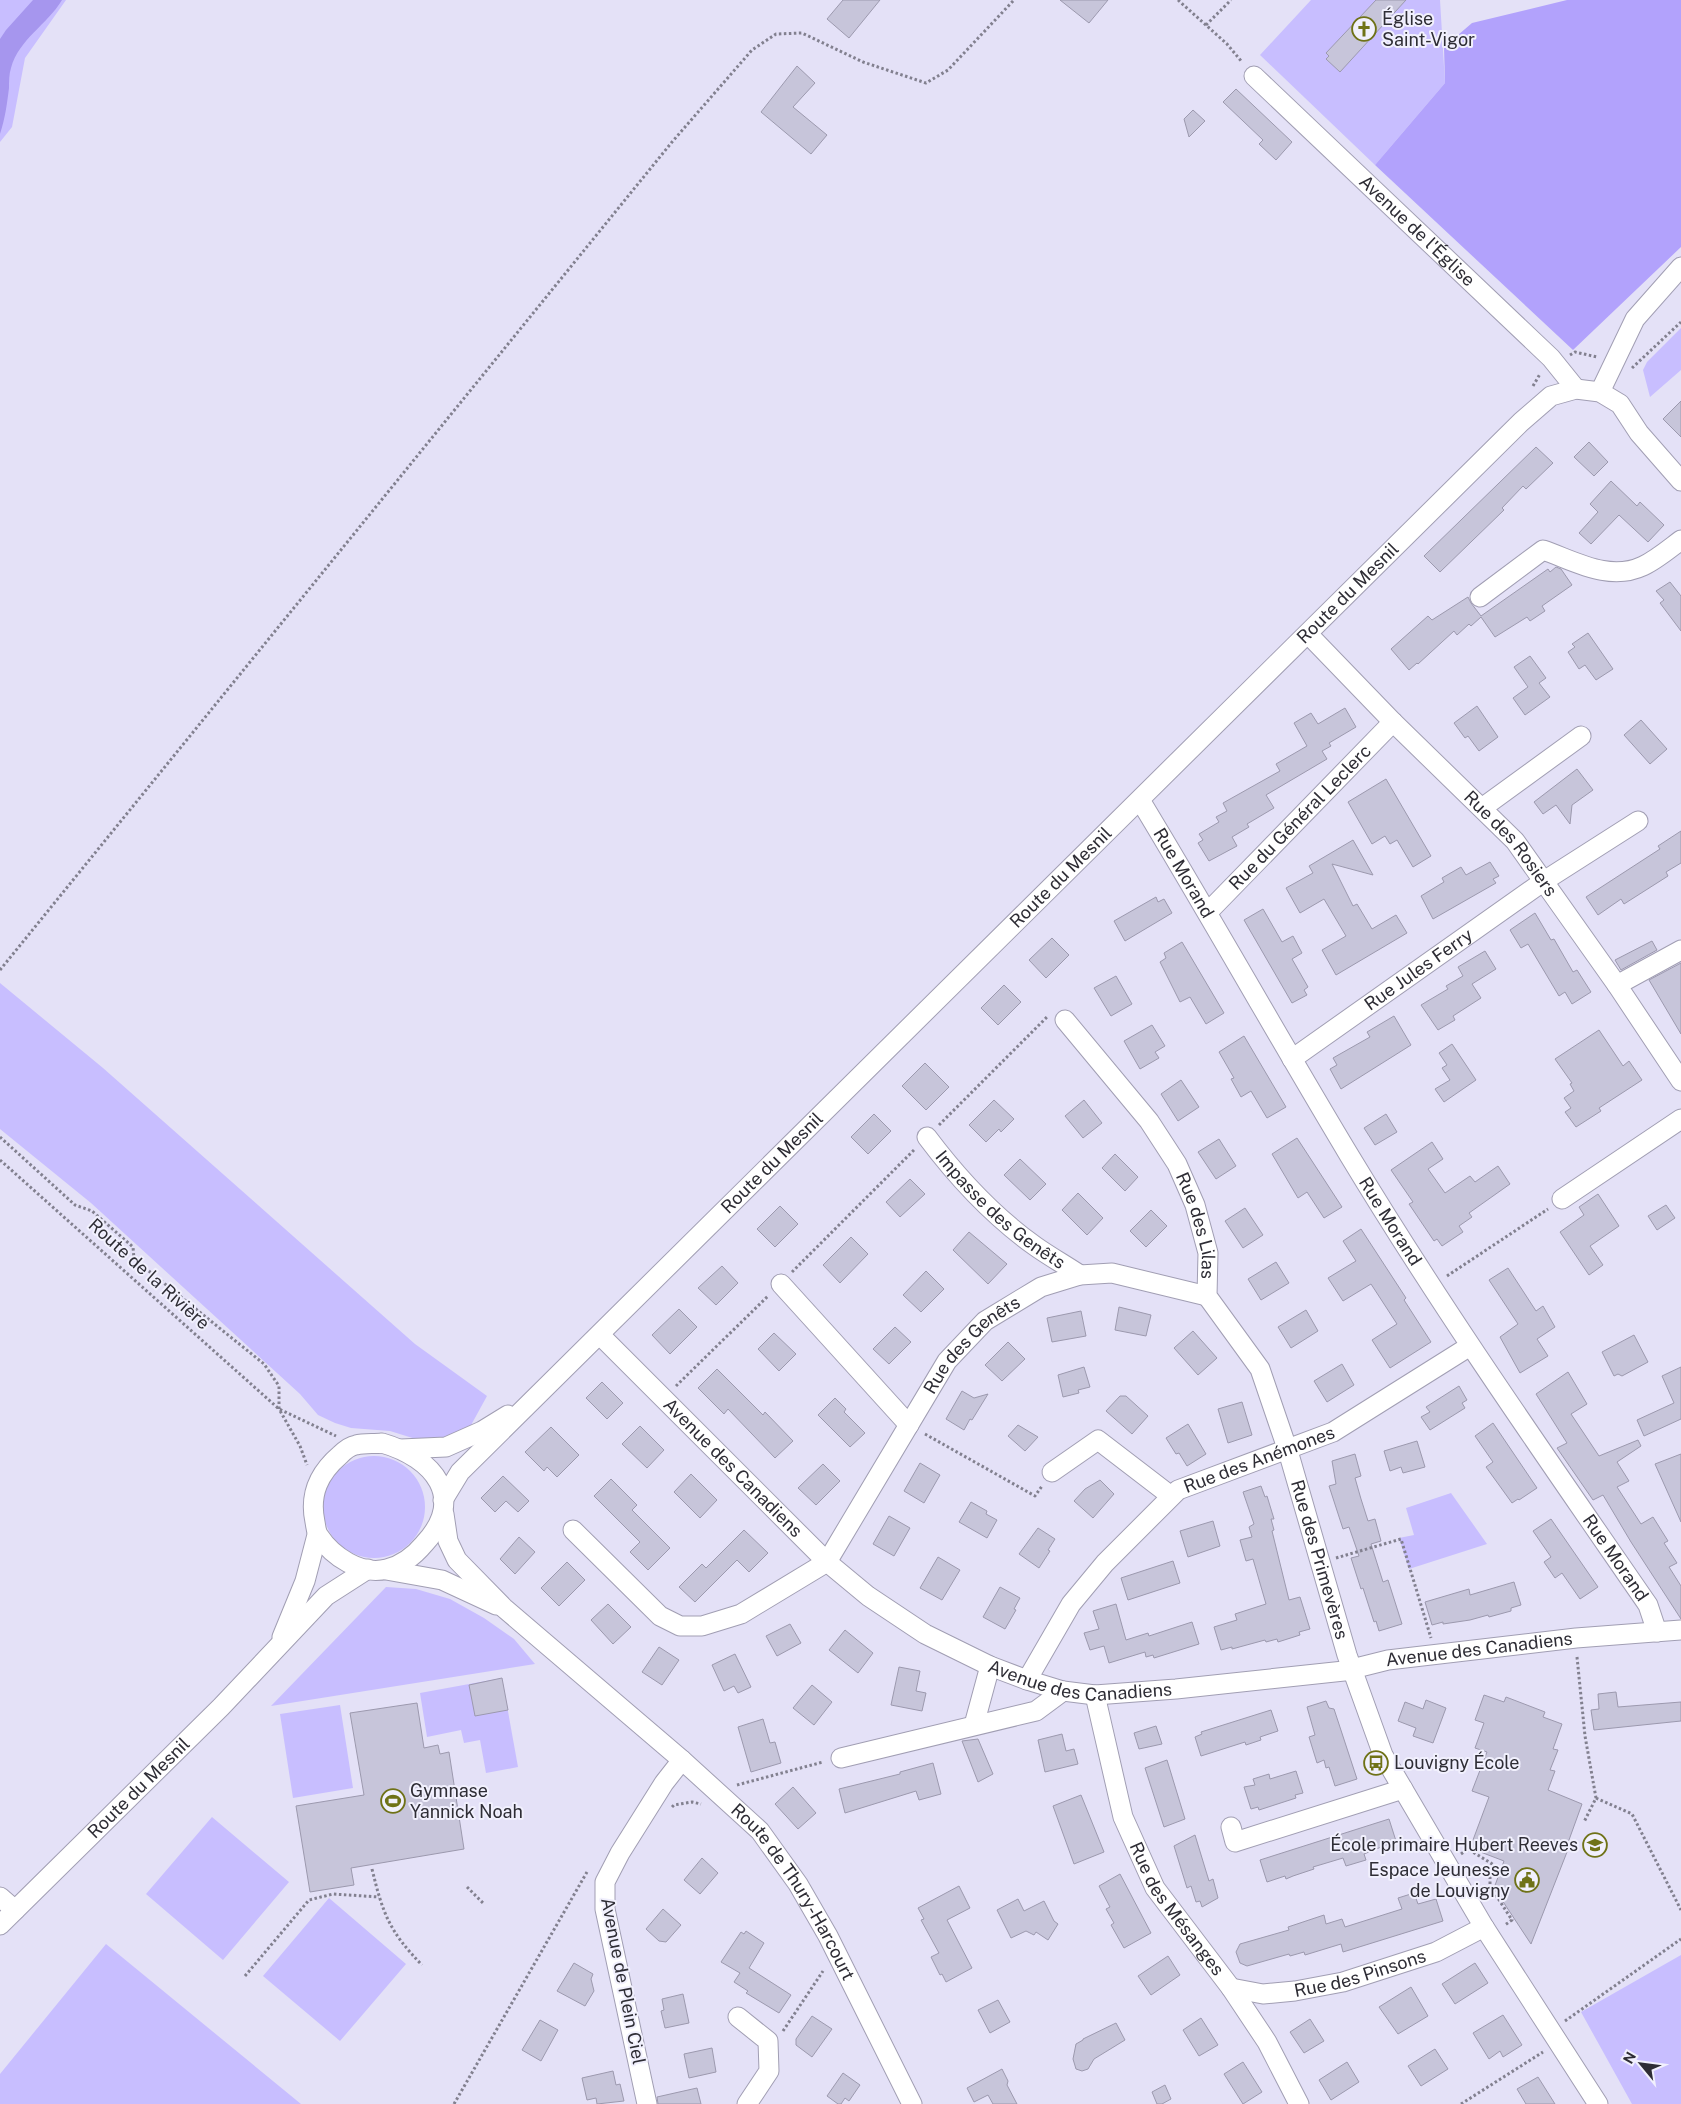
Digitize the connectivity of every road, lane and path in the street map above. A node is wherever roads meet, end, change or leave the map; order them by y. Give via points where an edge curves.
1 (1014, 0) edge
2 (1178, 0) edge
3 (1231, 0) edge
4 (1206, 26) junction
5 (1254, 76) joint
6 (1681, 267) edge
7 (1681, 322) edge
8 (1613, 361) junction
9 (1576, 389) junction
10 (1600, 392) junction
11 (1681, 481) edge
12 (1681, 540) edge
13 (1480, 597) dead end
14 (1308, 634) junction
15 (1393, 722) junction
16 (1581, 736) dead end
17 (1140, 800) junction
18 (1482, 808) junction
19 (1638, 821) dead end
20 (1544, 881) junction
21 (1208, 912) junction
22 (1681, 950) edge
23 (0, 970) edge
24 (1617, 985) junction
25 (1065, 1020) joint
26 (1292, 1059) junction
27 (1681, 1081) edge
28 (1681, 1119) edge
29 (0, 1137) edge
30 (927, 1137) junction
31 (0, 1160) edge
32 (1562, 1199) joint
33 (1080, 1274) junction
34 (781, 1284) junction
35 (1432, 1286) junction
36 (1207, 1296) junction
37 (600, 1335) junction
38 (1470, 1346) junction
39 (672, 1390) dead end
40 (537, 1397) junction
41 (280, 1409) junction
42 (910, 1425) junction
43 (355, 1445) junction
44 (401, 1449) junction
45 (1288, 1451) junction
46 (308, 1467) dead end
47 (1052, 1472) joint
48 (1171, 1496) junction
49 (443, 1507) junction
50 (573, 1530) dead end
51 (318, 1535) junction
52 (827, 1562) junction
53 (1321, 1563) junction
54 (377, 1570) junction
55 (504, 1608) junction
56 (1681, 1630) edge
57 (1657, 1632) junction
58 (1576, 1638) junction
59 (1433, 1644) dead end
60 (276, 1650) junction
61 (990, 1666) junction
62 (1352, 1669) junction
63 (1027, 1680) junction
64 (1063, 1691) junction
65 (1095, 1695) junction
66 (974, 1724) junction
67 (840, 1758) joint
68 (679, 1764) junction
69 (732, 1787) dead end
70 (1402, 1788) junction
71 (1596, 1798) junction
72 (705, 1805) dead end
73 (667, 1812) dead end
74 (1584, 1822) dead end
75 (1231, 1827) dead end
76 (1456, 1839) dead end
77 (372, 1869) dead end
78 (580, 1886) dead end
79 (466, 1888) dead end
80 (0, 1897) edge
81 (379, 1897) junction
82 (483, 1903) dead end
83 (15, 1910) junction
84 (1681, 1910) edge
85 (0, 1925) edge
86 (1505, 1925) dead end
87 (1484, 1927) junction
88 (1681, 1939) edge
89 (422, 1965) dead end
90 (823, 1971) dead end
91 (244, 1976) dead end
92 (1231, 1988) junction
93 (738, 2018) dead end
94 (1563, 2022) dead end
95 (768, 2041) junction
96 (1549, 2048) dead end
97 (454, 2104) edge
98 (647, 2104) edge
99 (747, 2104) edge
100 (912, 2104) edge
101 (1299, 2104) edge
102 (1461, 2104) edge
103 (1598, 2104) edge

1 - 23 path via 948,70 926,83 862,62 802,33 776,34 752,50 672,142
2 - 4 path
3 - 4 path
4 - 5 path via 1227,44
5 - 9 street, Avenue de l'Église via 1551,358
6 - 8 street via 1635,319
7 - 8 path via 1633,369
8 - 10 street
9 - 10 street, Route du Mesnil
9 - 14 street, Route du Mesnil via 1551,396 1527,417
10 - 11 street via 1620,404 1639,433
12 - 13 street via 1643,566 1625,572 1606,572 1543,550
14 - 15 street, Rue des Rosiers
14 - 17 street, Route du Mesnil
15 - 18 street, Rue des Rosiers
15 - 21 street, Rue du Général Leclerc
16 - 18 street
17 - 21 street, Rue Morand
17 - 37 street, Route du Mesnil
18 - 20 street, Rue des Rosiers via 1515,841
19 - 20 street, Rue Jules Ferry
20 - 24 street, Rue des Rosiers
20 - 26 street, Rue Jules Ferry
21 - 26 street, Rue Morand
22 - 24 street
24 - 27 street, Rue des Rosiers
25 - 30 path via 1054,1010
25 - 36 street, Rue des Lilas via 1149,1121 1178,1164 1195,1204 1208,1252
26 - 35 street, Rue Morand
28 - 32 street
29 - 41 path via 75,1205 92,1211 133,1247 134,1259 264,1364 279,1386
30 - 33 street, Impasse des Genêts via 954,1173 988,1207 1034,1245
30 - 34 path
31 - 41 path, Route de la Rivière
32 - 35 path
33 - 36 street, Rue des Genêts via 1112,1273
33 - 42 street, Rue des Genêts via 1041,1287 986,1321 947,1361
34 - 39 path
34 - 42 street
35 - 38 street, Rue Morand
36 - 45 street, Rue des Lilas via 1260,1369
37 - 40 street, Route du Mesnil
37 - 52 street, Avenue des Canadiens
38 - 45 street, Rue des Anémones via 1334,1432
38 - 57 street, Rue Morand via 1648,1606
40 - 44 street, Route du Mesnil via 482,1431 446,1447
40 - 49 street, Route du Mesnil via 460,1472
41 - 43 path, Route de la Rivière
41 - 46 path, Route de la Rivière
42 - 47 path via 1034,1496
42 - 52 street, Rue des Genêts
43 - 44 street via 382,1443
43 - 51 street via 328,1465 317,1484 312,1507
44 - 49 street via 426,1465 440,1482
45 - 48 street, Rue des Anémones via 1178,1490
45 - 53 street, Rue des Primevères
47 - 48 street via 1098,1440
48 - 63 street, Rue des Anémones via 1105,1563 1071,1604
49 - 54 street via 433,1535 411,1558
49 - 55 street, Route de Thury-Harcourt via 448,1541 457,1560
50 - 52 street via 660,1616 680,1626 702,1626 741,1614
51 - 54 street via 334,1554 353,1565
51 - 60 street, Route du Mesnil via 306,1581
52 - 61 street, Avenue des Canadiens via 868,1596 925,1634
53 - 59 path via 1401,1539
53 - 62 street, Rue des Primevères
54 - 55 street, Route de Thury-Harcourt via 442,1580
54 - 60 street, Route du Mesnil via 326,1596
55 - 68 street, Route de Thury-Harcourt via 629,1714
56 - 57 street, Avenue des Canadiens
57 - 58 street, Avenue des Canadiens
58 - 62 street, Avenue des Canadiens via 1388,1660
58 - 71 path via 1585,1736
60 - 83 street, Route du Mesnil
61 - 63 street, Avenue des Canadiens
61 - 66 street
62 - 65 street, Avenue des Canadiens
62 - 70 street, Rue des Primevères via 1383,1755
63 - 64 street, Avenue des Canadiens
64 - 65 street, Avenue des Canadiens
64 - 66 street via 1036,1711
65 - 92 street, Rue des Mésanges via 1123,1817 1155,1888
66 - 67 street
67 - 69 path
68 - 98 street, Avenue de Plein Ciel via 628,1838 605,1882 605,1908
68 - 100 street, Route de Thury-Harcourt via 760,1831 798,1884 828,1936
70 - 75 street via 1235,1842
70 - 87 street, Rue des Primevères
71 - 74 path
71 - 84 path via 1632,1814
72 - 73 path via 692,1802 674,1805
76 - 86 path via 1467,1850 1503,1871 1490,1875 1490,1886 1512,1920
77 - 81 path
78 - 97 path
79 - 82 path
80 - 83 street
81 - 89 path via 385,1918 402,1944
81 - 91 path via 332,1894 309,1900
83 - 85 street, Route du Mesnil
87 - 92 street, Rue des Pinsons via 1436,1952 1343,1982 1296,1992 1263,1994
87 - 103 street, Rue des Primevères
88 - 94 path
90 - 95 path via 780,2036
92 - 101 street, Rue des Mésanges via 1267,2042
93 - 95 street
95 - 99 street via 769,2071
96 - 102 path

